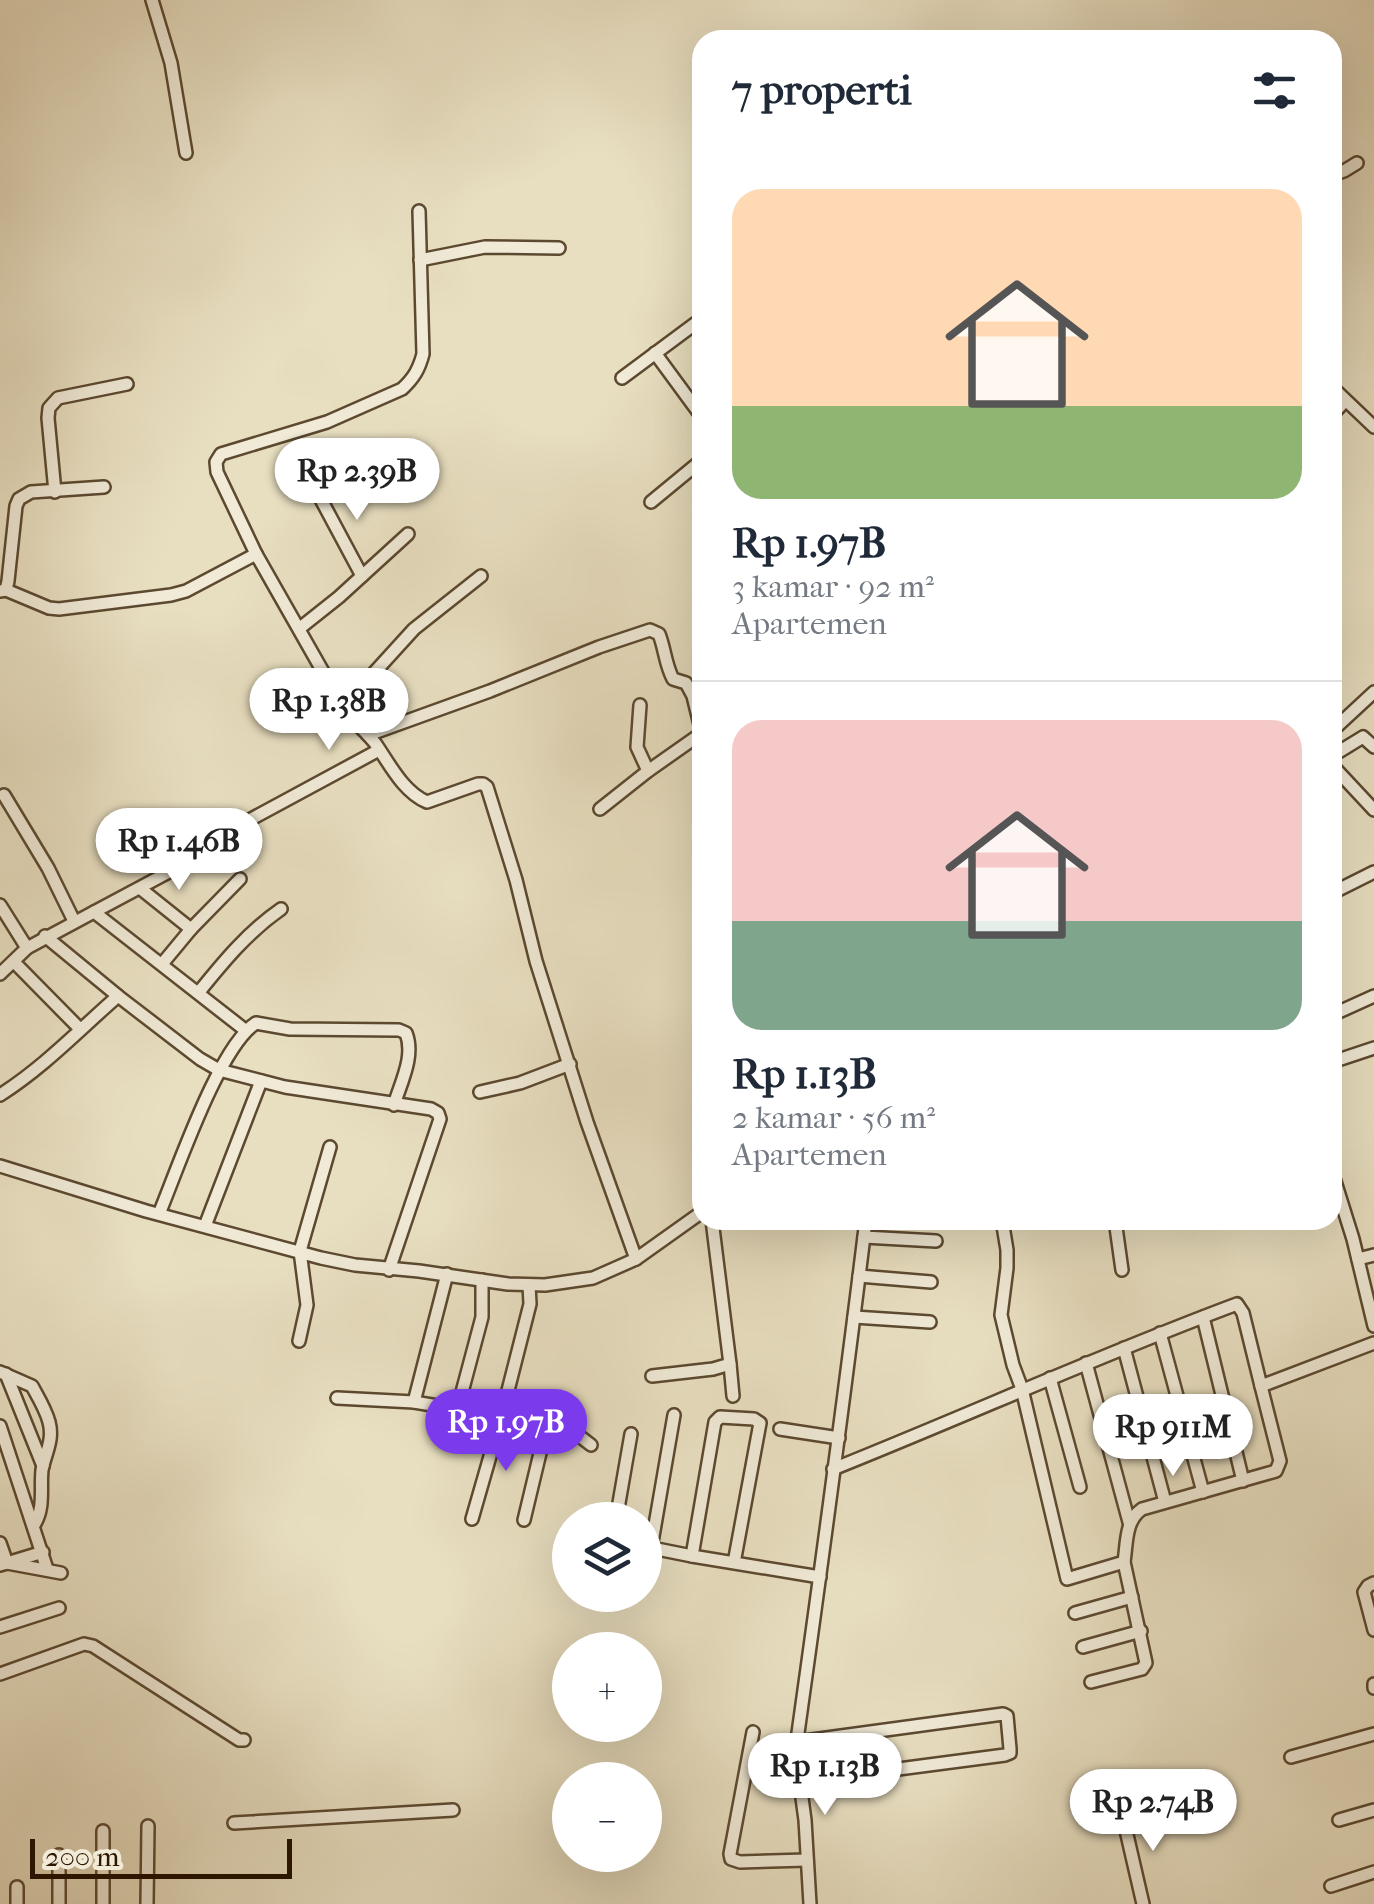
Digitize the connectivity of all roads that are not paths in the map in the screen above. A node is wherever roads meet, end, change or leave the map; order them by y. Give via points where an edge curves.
1 (152, 0) edge
2 (186, 154) dead end
3 (1356, 163) dead end
4 (1342, 172) edge
5 (419, 212) dead end
6 (559, 248) dead end
7 (420, 260) junction
8 (692, 325) edge
9 (655, 353) junction
10 (622, 378) dead end
11 (127, 384) dead end
12 (1342, 398) edge
13 (1345, 401) junction
14 (692, 404) edge
15 (1342, 404) edge
16 (1374, 427) edge
17 (692, 468) edge
18 (104, 487) dead end
19 (316, 490) dead end
20 (56, 492) junction
21 (651, 502) dead end
22 (408, 534) dead end
23 (256, 554) junction
24 (362, 576) junction
25 (480, 576) dead end
26 (3, 591) edge
27 (300, 628) junction
28 (1374, 692) edge
29 (692, 694) edge
30 (640, 704) dead end
31 (343, 707) junction
32 (1342, 722) edge
33 (368, 735) junction
34 (692, 739) edge
35 (1374, 746) edge
36 (380, 750) junction
37 (1342, 750) edge
38 (648, 771) junction
39 (1342, 776) edge
40 (4, 795) dead end
41 (600, 809) dead end
42 (1374, 810) edge
43 (1374, 872) edge
44 (240, 879) dead end
45 (1342, 888) edge
46 (140, 889) junction
47 (0, 905) edge
48 (281, 909) dead end
49 (94, 912) junction
50 (74, 921) junction
51 (191, 929) junction
52 (46, 936) junction
53 (27, 948) junction
54 (14, 962) junction
55 (162, 964) junction
56 (0, 974) edge
57 (198, 992) junction
58 (118, 996) junction
59 (1374, 996) edge
60 (1342, 1010) edge
61 (80, 1029) junction
62 (245, 1030) junction
63 (1374, 1048) edge
64 (1342, 1059) edge
65 (570, 1064) junction
66 (219, 1070) junction
67 (261, 1081) junction
68 (480, 1092) dead end
69 (0, 1095) edge
70 (394, 1104) junction
71 (330, 1147) dead end
72 (0, 1166) edge
73 (1342, 1205) edge
74 (159, 1214) junction
75 (692, 1219) edge
76 (204, 1226) junction
77 (713, 1230) edge
78 (865, 1230) edge
79 (1004, 1230) edge
80 (1116, 1230) edge
81 (864, 1237) junction
82 (936, 1241) dead end
83 (300, 1251) junction
84 (1374, 1254) edge
85 (636, 1258) junction
86 (1358, 1259) junction
87 (389, 1270) junction
88 (1122, 1270) dead end
89 (446, 1274) junction
90 (859, 1276) junction
91 (482, 1280) junction
92 (932, 1282) dead end
93 (529, 1285) junction
94 (854, 1317) junction
95 (1203, 1317) junction
96 (930, 1322) dead end
97 (1374, 1326) edge
98 (1160, 1333) junction
99 (298, 1341) dead end
100 (1374, 1343) edge
101 (1124, 1348) junction
102 (1086, 1363) junction
103 (730, 1364) junction
104 (3, 1373) edge
105 (652, 1376) dead end
106 (1050, 1378) junction
107 (1261, 1386) junction
108 (1022, 1389) junction
109 (732, 1396) dead end
110 (337, 1398) dead end
111 (414, 1402) junction
112 (457, 1410) junction
113 (674, 1415) dead end
114 (501, 1418) junction
115 (547, 1424) junction
116 (0, 1426) edge
117 (780, 1428) dead end
118 (630, 1434) dead end
119 (839, 1438) junction
120 (591, 1445) dead end
121 (3, 1446) edge
122 (42, 1466) junction
123 (834, 1470) junction
124 (1243, 1481) junction
125 (1080, 1487) dead end
126 (1203, 1492) junction
127 (619, 1502) edge
128 (657, 1502) edge
129 (1164, 1502) junction
130 (472, 1519) dead end
131 (524, 1520) dead end
132 (1129, 1522) junction
133 (34, 1525) junction
134 (0, 1543) edge
135 (662, 1550) edge
136 (43, 1552) junction
137 (692, 1556) junction
138 (1124, 1562) junction
139 (734, 1563) junction
140 (4, 1564) edge
141 (47, 1569) junction
142 (60, 1573) dead end
143 (820, 1576) junction
144 (1374, 1584) edge
145 (1132, 1597) junction
146 (58, 1608) dead end
147 (1075, 1613) dead end
148 (0, 1627) edge
149 (1374, 1630) edge
150 (1140, 1631) junction
151 (1083, 1647) dead end
152 (0, 1674) edge
153 (1091, 1682) dead end
154 (753, 1732) dead end
155 (1374, 1734) edge
156 (244, 1740) dead end
157 (798, 1742) junction
158 (1291, 1757) dead end
159 (800, 1782) junction
160 (453, 1810) dead end
161 (1374, 1810) edge
162 (1122, 1813) dead end
163 (1339, 1820) dead end
164 (234, 1822) dead end
165 (148, 1826) dead end
166 (103, 1831) dead end
167 (59, 1856) dead end
168 (807, 1860) junction
169 (1374, 1872) edge
170 (1331, 1886) dead end
171 (17, 1887) dead end
172 (17, 1904) edge
173 (60, 1904) edge
174 (103, 1904) edge
175 (147, 1904) edge
176 (810, 1904) edge
177 (1143, 1904) edge

1 - 2 street via 171,62
3 - 4 street
5 - 7 street
6 - 7 street via 485,247
7 - 23 street via 423,354 402,388 328,422 217,459
8 - 9 street
9 - 10 street
9 - 14 street
11 - 20 street via 52,403
12 - 13 street
13 - 15 street
13 - 16 street
17 - 21 street
18 - 20 street
19 - 24 street
20 - 26 street via 19,498
22 - 24 street
23 - 26 street via 171,595 59,610
23 - 27 street
24 - 27 street
25 - 31 street via 414,629
27 - 31 street
28 - 32 street
29 - 33 street via 686,682 673,679 658,634 650,630
30 - 38 street via 637,747
31 - 33 street
33 - 36 street
34 - 38 street
35 - 37 street via 1362,738
36 - 46 street via 242,824
36 - 65 street via 421,801 487,787
38 - 41 street
39 - 42 street
40 - 50 street
43 - 45 street
44 - 51 street
46 - 49 street
46 - 51 street
47 - 53 street
48 - 57 street
49 - 50 street
49 - 55 street
50 - 52 street
51 - 55 street
52 - 53 street
52 - 58 street
53 - 54 street
54 - 56 street
54 - 61 street
55 - 57 street
57 - 62 street
58 - 61 street
58 - 66 street
59 - 60 street
61 - 69 street
62 - 66 street
62 - 70 street via 260,1023 406,1032 410,1053
63 - 64 street
65 - 68 street
65 - 85 street
66 - 67 street
66 - 74 street
67 - 70 street
67 - 76 street
70 - 87 street via 430,1109 440,1119
71 - 83 street
72 - 74 street
73 - 86 street
74 - 76 street
75 - 85 street
76 - 83 street
77 - 103 street
78 - 81 street
79 - 108 street via 1001,1315
80 - 88 street
81 - 82 street
81 - 90 street
83 - 87 street
83 - 99 street via 307,1304
84 - 86 street
85 - 93 street via 570,1284
86 - 97 street
87 - 89 street
89 - 91 street
89 - 111 street
90 - 92 street
90 - 94 street
91 - 93 street
91 - 112 street via 482,1317
93 - 114 street
94 - 96 street
94 - 119 street
95 - 98 street
95 - 107 street via 1241,1307
95 - 124 street
98 - 101 street
98 - 126 street
100 - 107 street
101 - 102 street
101 - 129 street
102 - 106 street
102 - 132 street
103 - 105 street
103 - 109 street
104 - 122 street
104 - 122 street via 32,1386 49,1422
106 - 108 street
106 - 125 street
107 - 124 street via 1280,1461 1276,1470
108 - 123 street
108 - 138 street via 1067,1579
110 - 111 street
111 - 112 street
112 - 114 street
113 - 128 street
114 - 115 street
114 - 130 street
115 - 120 street via 569,1428
115 - 131 street
116 - 121 street
117 - 119 street
118 - 127 street
119 - 123 street
121 - 133 street
122 - 133 street
123 - 143 street
124 - 126 street
126 - 129 street
129 - 132 street
132 - 138 street
133 - 136 street
134 - 140 street
135 - 137 street
136 - 140 street
136 - 141 street
137 - 139 street
137 - 139 street via 716,1419 754,1419 760,1422
138 - 145 street
139 - 143 street
140 - 141 street
141 - 142 street
143 - 157 street
144 - 149 street via 1364,1592
145 - 147 street
145 - 150 street
146 - 148 street
150 - 151 street
150 - 153 street via 1142,1669
152 - 156 street via 93,1646
154 - 168 street via 731,1859
155 - 158 street
157 - 159 street
157 - 159 street via 1003,1714 1010,1749 1005,1755
159 - 168 street
160 - 164 street
161 - 163 street
162 - 177 street
165 - 175 street
166 - 174 street
167 - 173 street
168 - 176 street
169 - 170 street
171 - 172 street

